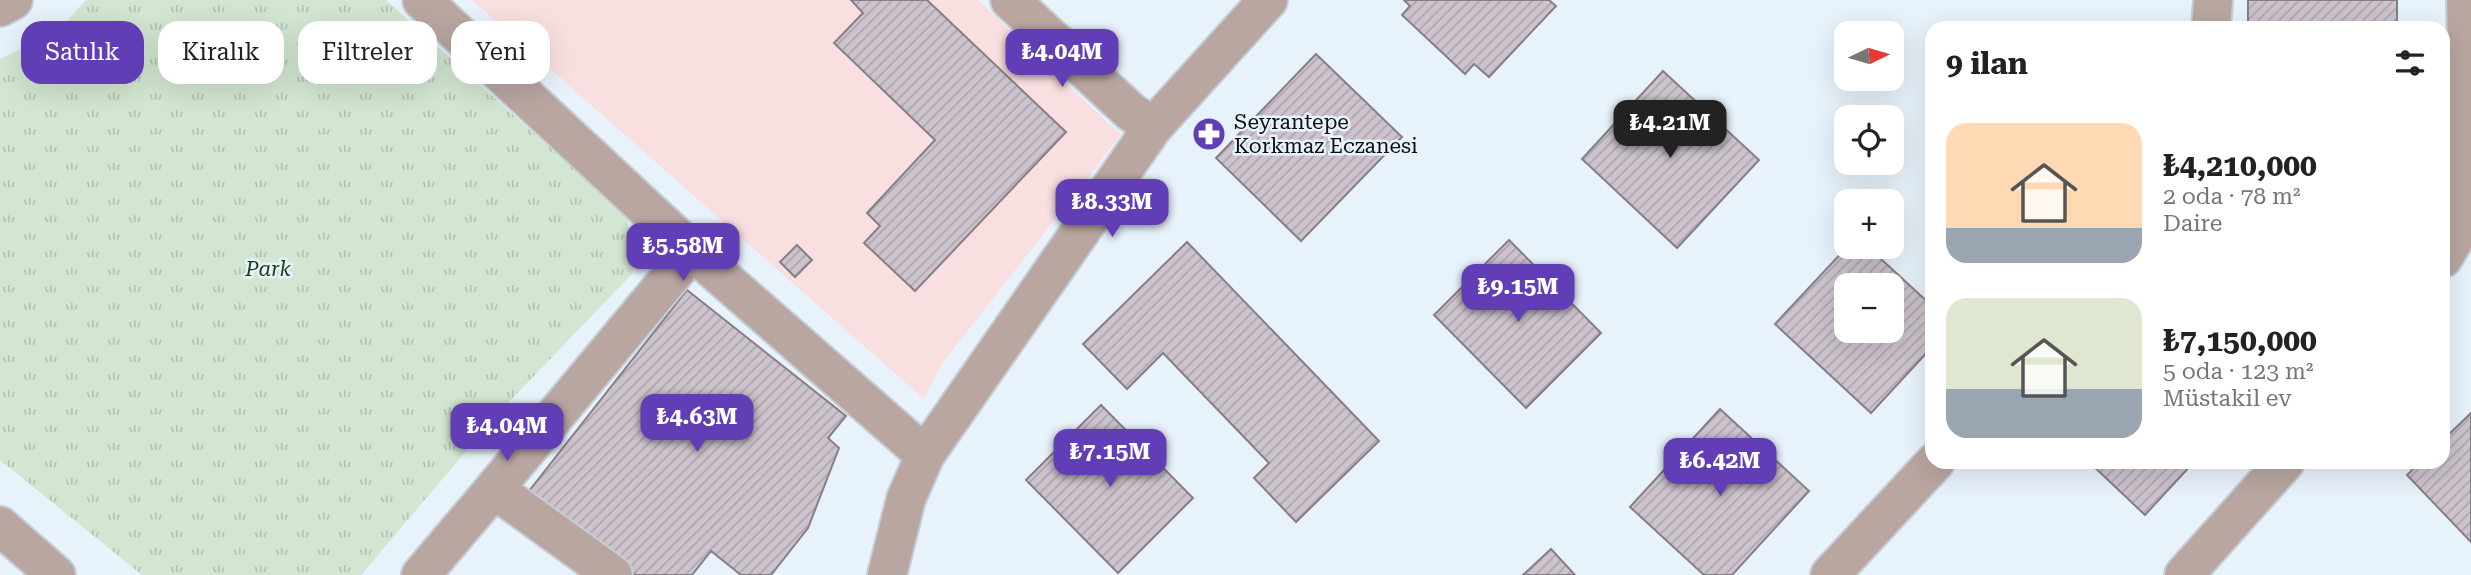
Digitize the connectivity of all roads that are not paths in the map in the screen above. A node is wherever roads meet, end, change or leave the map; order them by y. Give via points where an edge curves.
1 (13, 0) edge
2 (422, 0) edge
3 (1010, 0) edge
4 (1268, 0) edge
5 (2213, 0) edge
6 (2466, 0) edge
7 (0, 7) edge
8 (2212, 21) edge
9 (1153, 127) junction
10 (2469, 216) edge
11 (2450, 247) edge
12 (692, 251) junction
13 (925, 455) junction
14 (1928, 469) edge
15 (2279, 469) edge
16 (494, 489) junction
17 (0, 526) edge
18 (56, 575) edge
19 (421, 575) edge
20 (613, 575) edge
21 (887, 575) edge
22 (1830, 575) edge
23 (2184, 575) edge

1 - 7 street
2 - 12 street
3 - 9 street
4 - 9 street
5 - 8 street
6 - 10 street
9 - 13 street
10 - 11 street
12 - 13 street
12 - 16 street
13 - 21 street via 906,499
14 - 22 street
15 - 23 street
16 - 19 street
16 - 20 street
17 - 18 street

